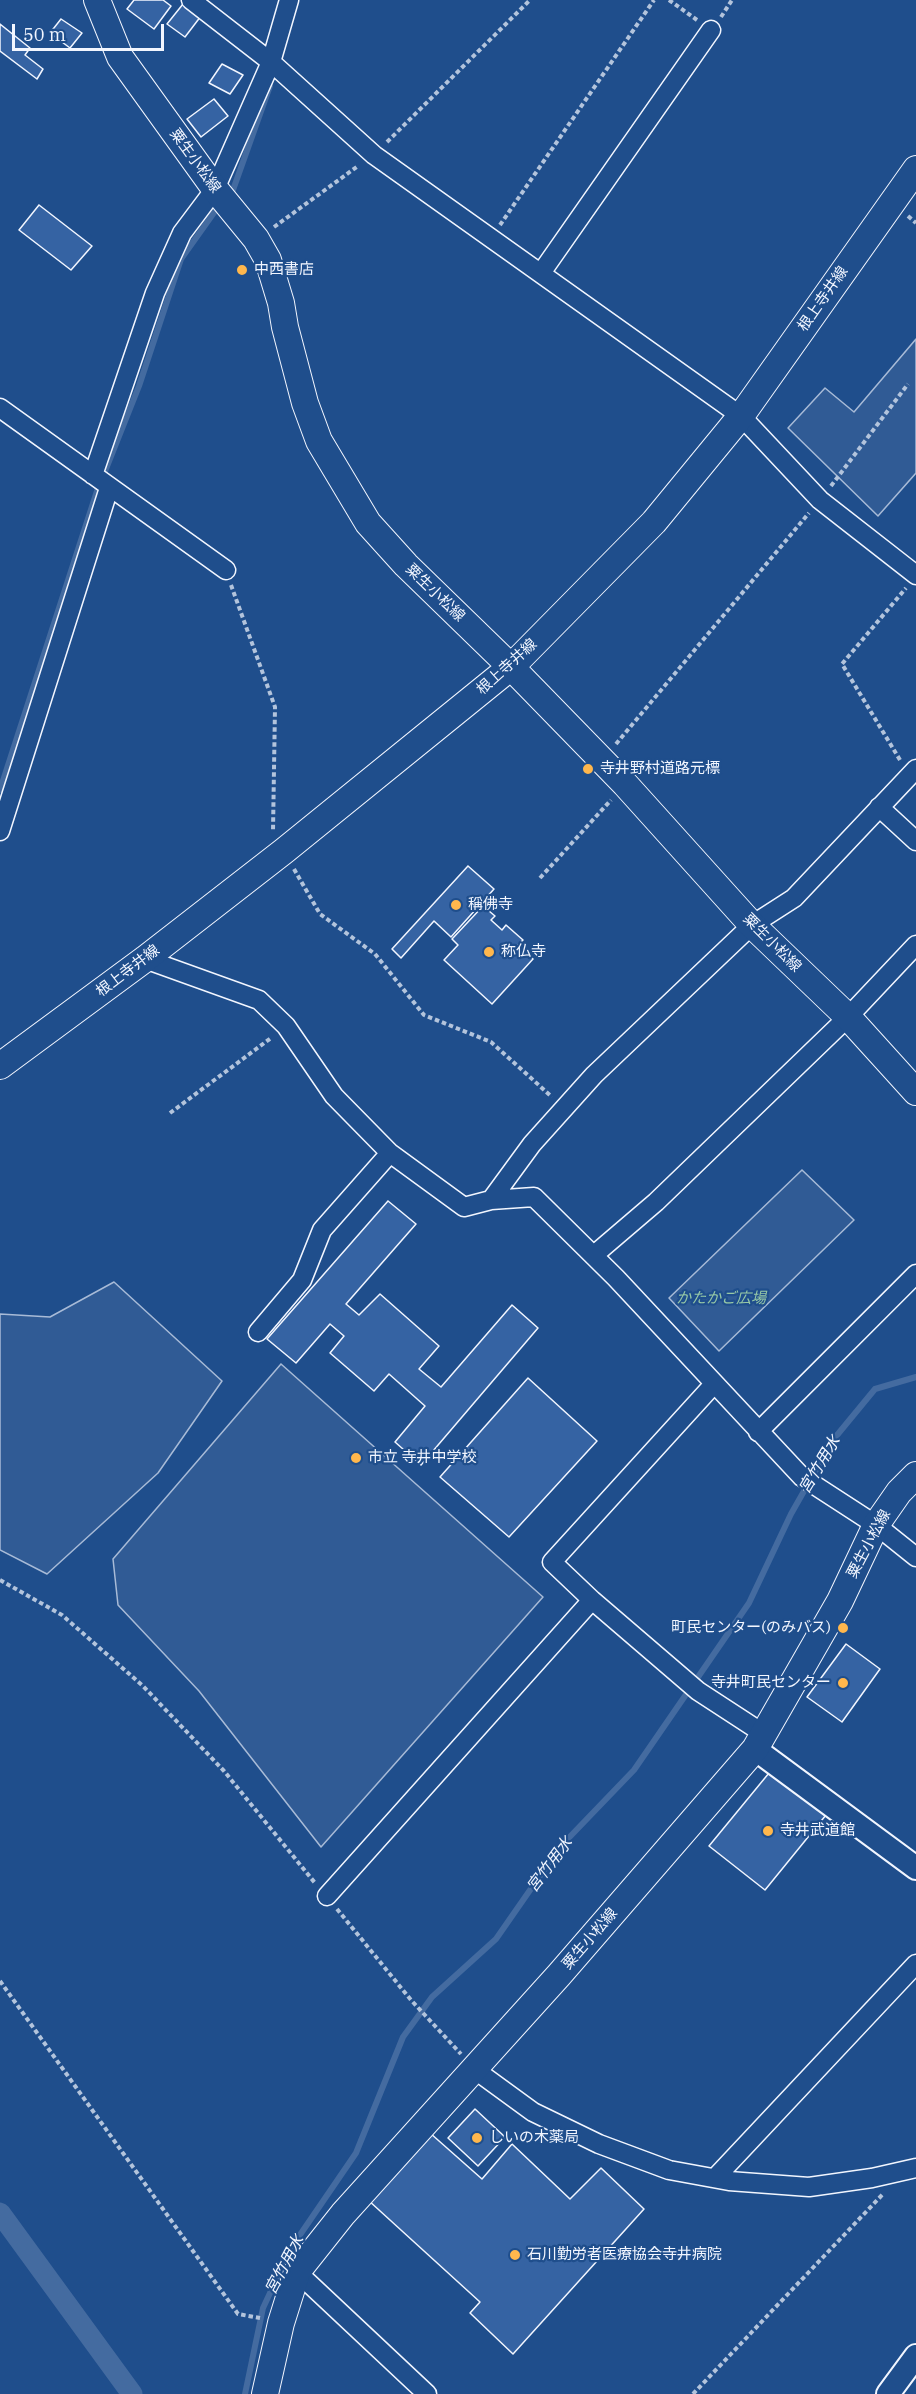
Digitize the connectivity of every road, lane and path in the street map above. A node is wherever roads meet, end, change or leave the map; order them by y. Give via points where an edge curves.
1 (97, 0) edge
2 (191, 0) edge
3 (290, 0) edge
4 (530, 0) edge
5 (654, 0) edge
6 (711, 30) dead end
7 (271, 62) junction
8 (374, 155) junction
9 (916, 169) edge
10 (215, 189) junction
11 (490, 238) junction
12 (256, 239) junction
13 (541, 273) junction
14 (908, 384) dead end
15 (0, 408) edge
16 (741, 416) junction
17 (93, 475) junction
18 (109, 488) junction
19 (820, 500) junction
20 (226, 570) joint
21 (912, 580) edge
22 (511, 667) junction
23 (602, 761) junction
24 (913, 772) edge
25 (625, 784) junction
26 (879, 807) junction
27 (0, 831) edge
28 (916, 841) edge
29 (284, 851) junction
30 (540, 878) dead end
31 (752, 925) junction
32 (916, 945) edge
33 (145, 959) junction
34 (848, 1017) junction
35 (286, 1026) junction
36 (0, 1066) edge
37 (916, 1092) edge
38 (564, 1108) junction
39 (170, 1113) dead end
40 (390, 1153) junction
41 (491, 1200) junction
42 (594, 1255) junction
43 (916, 1274) edge
44 (258, 1332) dead end
45 (714, 1384) junction
46 (758, 1432) junction
47 (916, 1475) edge
48 (876, 1525) junction
49 (916, 1557) edge
50 (0, 1580) edge
51 (592, 1600) junction
52 (759, 1741) junction
53 (916, 1868) edge
54 (327, 1896) junction
55 (916, 1964) edge
56 (0, 1981) edge
57 (474, 2069) junction
58 (910, 2170) edge
59 (715, 2178) junction
60 (297, 2272) junction
61 (249, 2316) dead end
62 (916, 2356) edge
63 (265, 2394) edge
64 (427, 2394) edge
65 (693, 2394) edge
66 (888, 2394) edge

1 - 10 main road, 粟生小松線 via 120,57
2 - 7 street
3 - 7 street
4 - 8 path
5 - 11 path
6 - 13 street
7 - 8 street
7 - 10 street
8 - 11 street
8 - 12 path
9 - 16 main road, 根上寺井線
10 - 12 main road, 粟生小松線
10 - 17 street via 182,233 155,293
11 - 13 street
12 - 22 main road, 粟生小松線 via 276,282 305,403 319,441 339,477 368,523 406,565
13 - 16 street
14 - 19 path
15 - 17 street
16 - 19 street
16 - 22 main road, 根上寺井線 via 654,522
17 - 18 street
18 - 20 street
18 - 27 street
19 - 21 street
19 - 23 path
20 - 29 path via 275,707 273,831
21 - 24 path via 842,664
22 - 23 main road, 粟生小松線
22 - 29 main road, 根上寺井線
23 - 25 main road, 粟生小松線
24 - 26 street
25 - 30 path
25 - 31 main road, 粟生小松線
26 - 28 street
26 - 31 street via 795,898
29 - 33 main road, 根上寺井線
29 - 38 path via 320,914 375,954 424,1015 491,1042
31 - 34 main road, 粟生小松線
31 - 38 street
32 - 34 street
33 - 35 street via 259,1000
33 - 36 main road, 根上寺井線
34 - 37 main road, 粟生小松線
34 - 42 street via 656,1202
35 - 39 path
35 - 40 street via 334,1096
38 - 41 street
40 - 41 street via 464,1207
40 - 44 street via 322,1230 302,1280
41 - 42 street via 534,1197
42 - 45 street
43 - 46 street
45 - 46 street
45 - 51 street via 552,1562
46 - 48 street via 802,1477
47 - 48 main road, 粟生小松線
48 - 49 street
48 - 52 main road, 粟生小松線 via 840,1601
50 - 54 path via 62,1615 143,1686 224,1771
51 - 52 street
51 - 54 street
52 - 53 street
52 - 57 main road, 粟生小松線
54 - 57 path via 411,2000
55 - 59 street
56 - 61 path via 238,2314
57 - 59 street via 532,2112 599,2144 669,2170
57 - 60 main road, 粟生小松線 via 342,2214
58 - 59 street via 809,2187
58 - 65 path
60 - 63 main road, 粟生小松線
60 - 64 street
62 - 66 street

